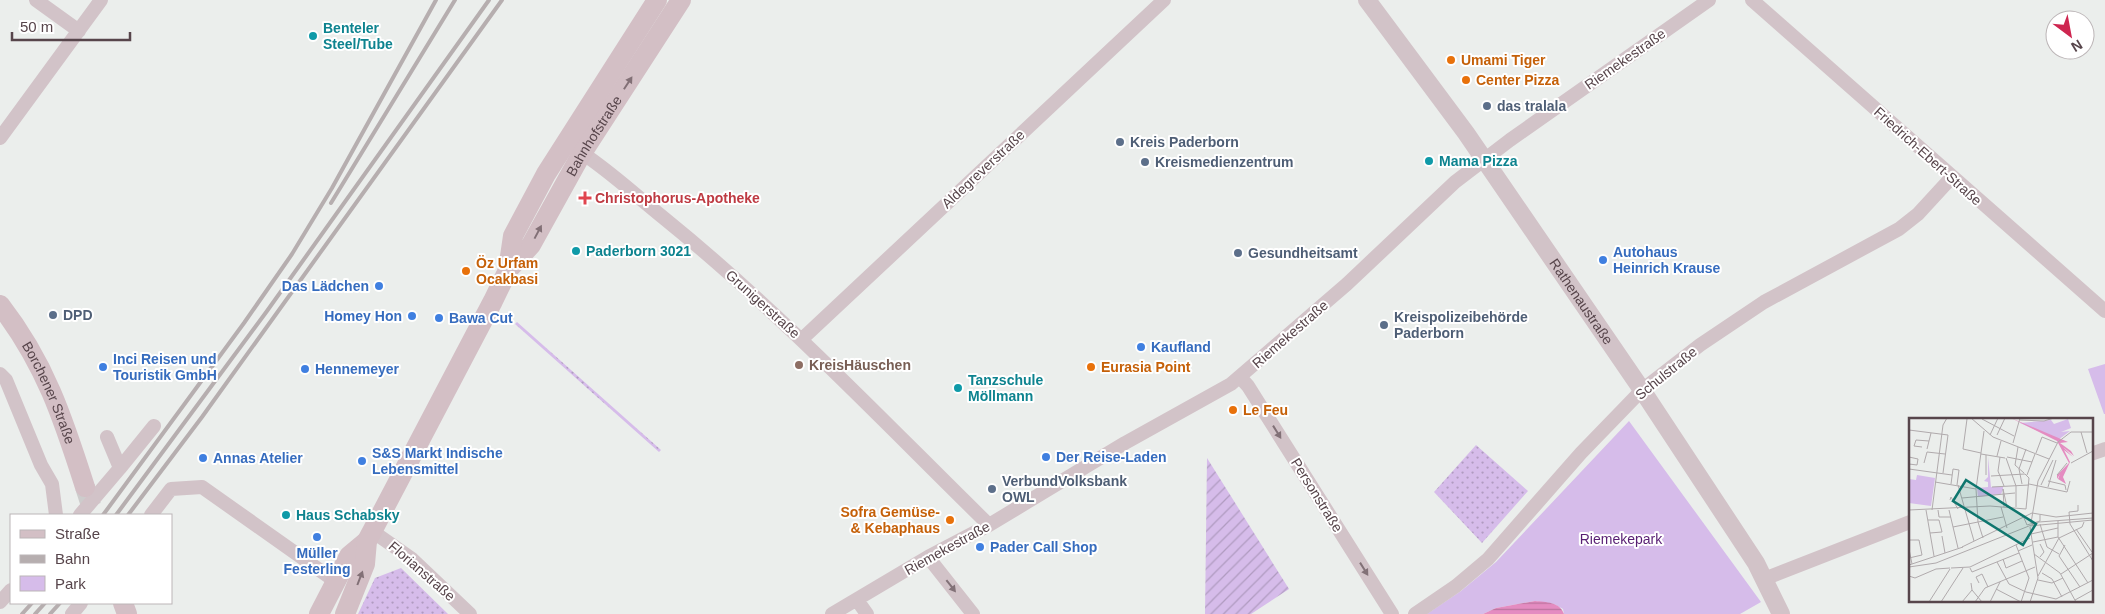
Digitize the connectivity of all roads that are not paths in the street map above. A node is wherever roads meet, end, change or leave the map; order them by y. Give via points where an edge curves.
1 (36, 0) edge
2 (101, 0) edge
3 (657, 0) edge
4 (681, 0) edge
5 (1164, 0) edge
6 (1367, 0) edge
7 (1710, 0) edge
8 (1752, 0) edge
9 (78, 32) junction
10 (0, 138) edge
11 (565, 143) junction
12 (582, 153) junction
13 (1484, 160) junction
14 (1952, 177) junction
15 (508, 270) junction
16 (0, 305) edge
17 (2105, 311) edge
18 (802, 339) junction
19 (0, 374) edge
20 (1240, 377) junction
21 (1642, 390) junction
22 (154, 426) dead end
23 (107, 437) dead end
24 (2105, 449) edge
25 (2092, 454) edge
26 (120, 468) junction
27 (85, 487) tunnel mouth
28 (56, 514) edge
29 (81, 514) edge
30 (151, 514) edge
31 (1909, 522) edge
32 (989, 525) junction
33 (370, 536) junction
34 (928, 557) junction
35 (1764, 579) junction
36 (335, 581) junction
37 (10, 591) edge
38 (857, 600) junction
39 (0, 602) edge
40 (319, 614) edge
41 (345, 614) edge
42 (470, 614) edge
43 (832, 614) edge
44 (867, 614) edge
45 (973, 614) edge
46 (1392, 614) edge
47 (1416, 614) edge
48 (1781, 614) edge

1 - 9 street
2 - 9 street
3 - 11 main road, Bahnhofstraße
12 -> 4 main road, Bahnhofstraße
5 - 18 street, Aldegreverstraße
6 - 13 street, Rathenaustraße
7 - 13 street, Riemekestraße
8 - 14 street, Friedrich-Ebert-Straße
9 - 10 street
11 - 12 street, Grunigerstraße
11 - 15 main road, Bahnhofstraße via 513,236
15 -> 12 main road, Bahnhofstraße via 531,245
12 - 18 street, Grunigerstraße via 724,268
13 - 20 street, Riemekestraße via 1455,182 1348,284
13 - 21 street, Rathenaustraße
14 - 17 street, Friedrich-Ebert-Straße
14 - 21 street, Schulstraße via 1918,214 1899,229 1764,302 1700,345
15 - 33 main road, Bahnhofstraße
16 - 27 main road, Borchener Straße via 24,337 41,368 63,420
18 - 32 street, Grunigerstraße
19 - 28 street via 6,380 52,484
20 - 32 street, Riemekestraße
20 -> 46 street, Personstraße
21 - 35 street, Rathenaustraße
21 - 47 street, Schulstraße via 1581,453 1488,559
22 - 26 street
23 - 26 street
24 - 25 street
26 - 29 street
30 - 36 street via 171,489 202,487
31 - 35 street
32 - 34 street, Riemekestraße
33 - 36 main road, Bahnhofstraße via 349,556
41 -> 33 main road, Bahnhofstraße via 365,564
33 - 42 street, Florianstraße via 412,559
34 - 38 street, Riemekestraße
34 -> 45 street
35 - 48 street, Rathenaustraße
36 - 40 main road, Bahnhofstraße
37 - 39 street
38 - 43 street, Riemekestraße
38 - 44 street

